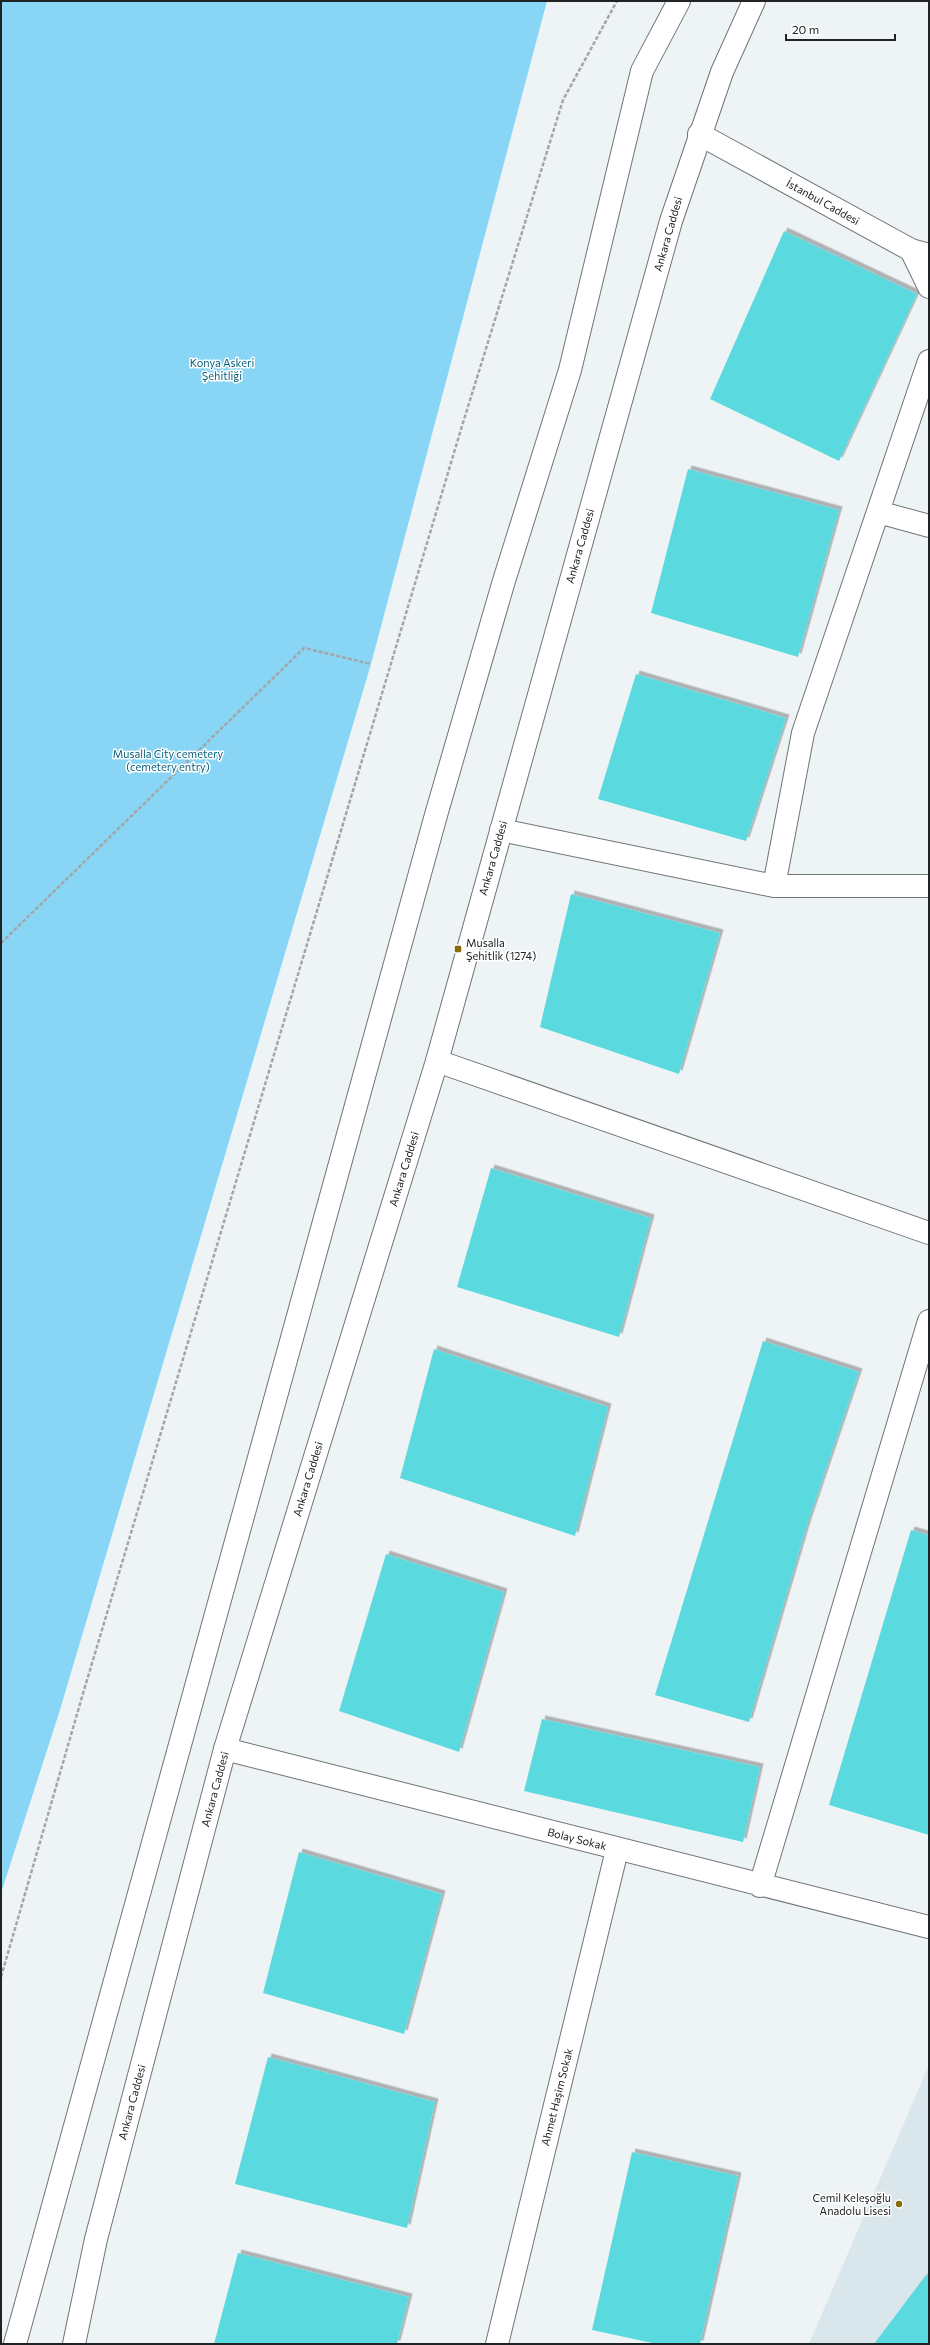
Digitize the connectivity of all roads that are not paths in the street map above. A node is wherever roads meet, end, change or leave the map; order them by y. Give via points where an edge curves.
1 (680, 1) edge
2 (754, 1) edge
3 (699, 134) junction
4 (920, 252) edge
5 (929, 287) edge
6 (929, 361) edge
7 (878, 512) junction
8 (929, 526) edge
9 (501, 830) junction
10 (774, 886) junction
11 (929, 886) edge
12 (437, 1060) junction
13 (929, 1233) edge
14 (929, 1321) edge
15 (225, 1749) junction
16 (617, 1850) junction
17 (760, 1886) junction
18 (929, 1927) edge
19 (15, 2344) edge
20 (74, 2344) edge
21 (497, 2344) edge

1 - 19 main road via 642,71 570,370 503,584 436,815
2 - 3 main road, Ankara Caddesi via 722,72
3 - 4 main road, İstanbul Caddesi
3 - 9 main road, Ankara Caddesi via 671,221
4 - 5 main road, İstanbul Caddesi
6 - 7 main road
7 - 8 main road
7 - 10 main road via 803,733
9 - 10 main road
9 - 12 main road, Ankara Caddesi
10 - 11 main road
12 - 13 main road
12 - 15 main road, Ankara Caddesi
14 - 17 main road
15 - 16 main road, Bolay Sokak
15 - 20 main road, Ankara Caddesi via 96,2238
16 - 17 main road, Bolay Sokak
16 - 21 main road, Ahmet Haşim Sokak
17 - 18 main road, Bolay Sokak

